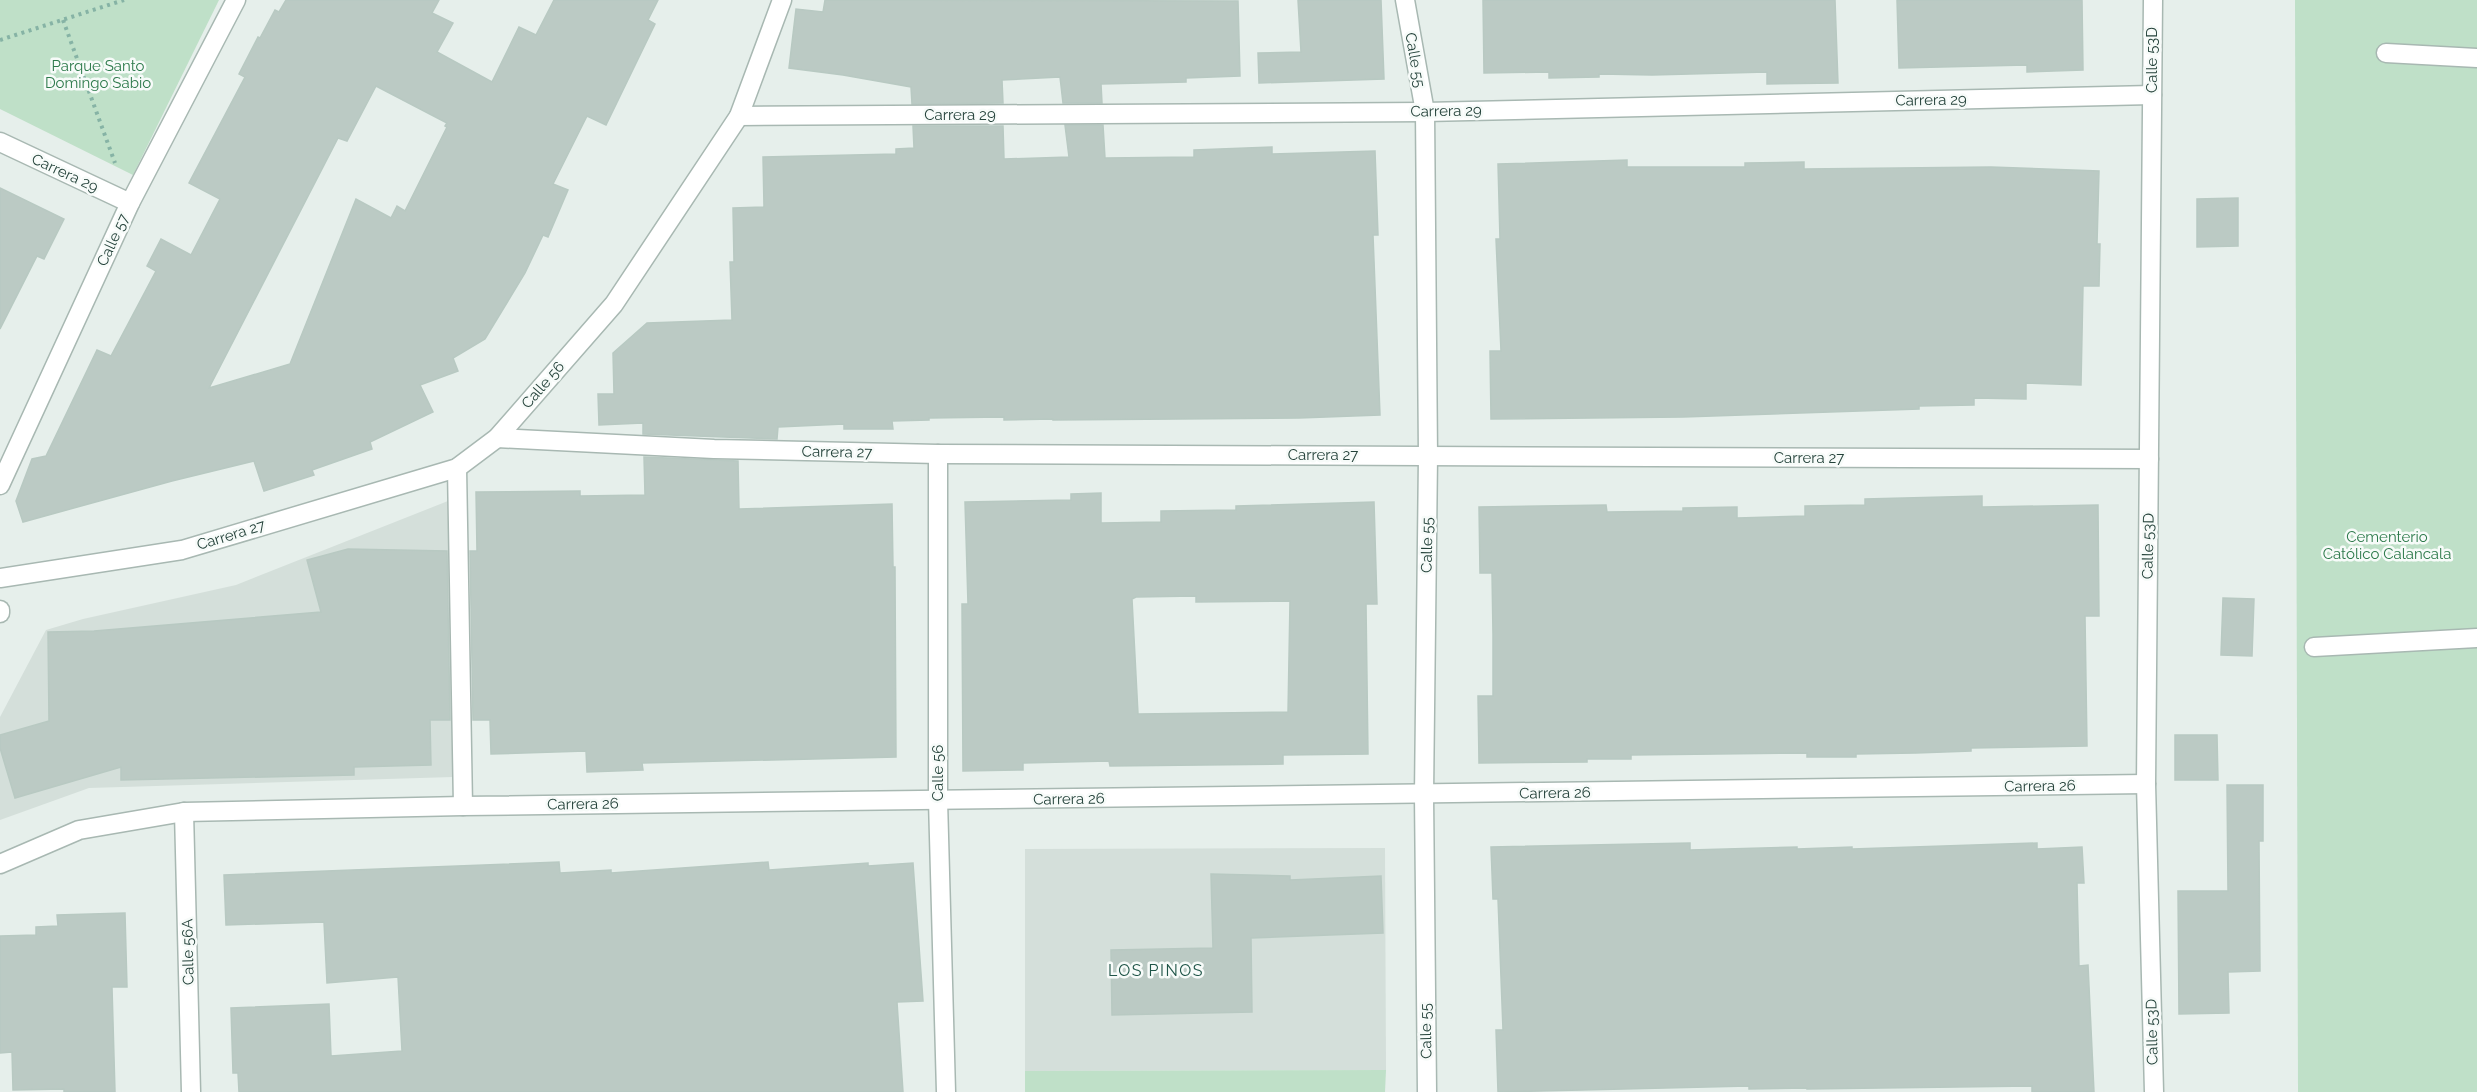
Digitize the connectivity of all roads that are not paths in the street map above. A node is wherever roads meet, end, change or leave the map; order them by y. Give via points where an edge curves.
1 (236, 0) edge
2 (782, 0) edge
3 (1405, 0) edge
4 (2153, 0) edge
5 (2386, 53) dead end
6 (2477, 58) edge
7 (2152, 95) junction
8 (1425, 112) junction
9 (739, 116) junction
10 (0, 142) edge
11 (130, 203) junction
12 (497, 438) junction
13 (938, 454) junction
14 (1428, 456) junction
15 (2149, 459) junction
16 (457, 468) junction
17 (0, 485) edge
18 (0, 578) edge
19 (2477, 638) edge
20 (2314, 647) dead end
21 (2146, 784) junction
22 (1424, 795) junction
23 (938, 800) junction
24 (463, 806) junction
25 (184, 812) junction
26 (0, 864) edge
27 (191, 1092) edge
28 (946, 1092) edge
29 (1427, 1092) edge
30 (2154, 1092) edge

1 - 11 street, Calle 57
2 - 9 street, Calle 56
3 - 8 street, Calle 55
4 - 7 street, Calle 53D
5 - 6 street
7 - 8 street, Carrera 29
7 - 15 street, Calle 53D
8 - 9 street, Carrera 29
8 - 14 street, Calle 55
9 - 12 street, Calle 56 via 614,304
10 - 11 street, Carrera 29
11 - 17 street, Calle 57
12 - 13 street, Carrera 27 via 714,449
12 - 16 street, Calle 56
13 - 14 street, Carrera 27
13 - 23 street, Calle 56
14 - 15 street, Carrera 27
14 - 22 street, Calle 55
15 - 21 street, Calle 53D
16 - 18 street, Carrera 27 via 182,550
16 - 24 street
19 - 20 street
21 - 22 street, Carrera 26
21 - 30 street, Calle 53D
22 - 23 street, Carrera 26
22 - 29 street, Calle 55
23 - 24 street, Carrera 26
23 - 28 street, Calle 56
24 - 25 street, Carrera 26
25 - 26 street, Carrera 26 via 79,830
25 - 27 street, Calle 56A

